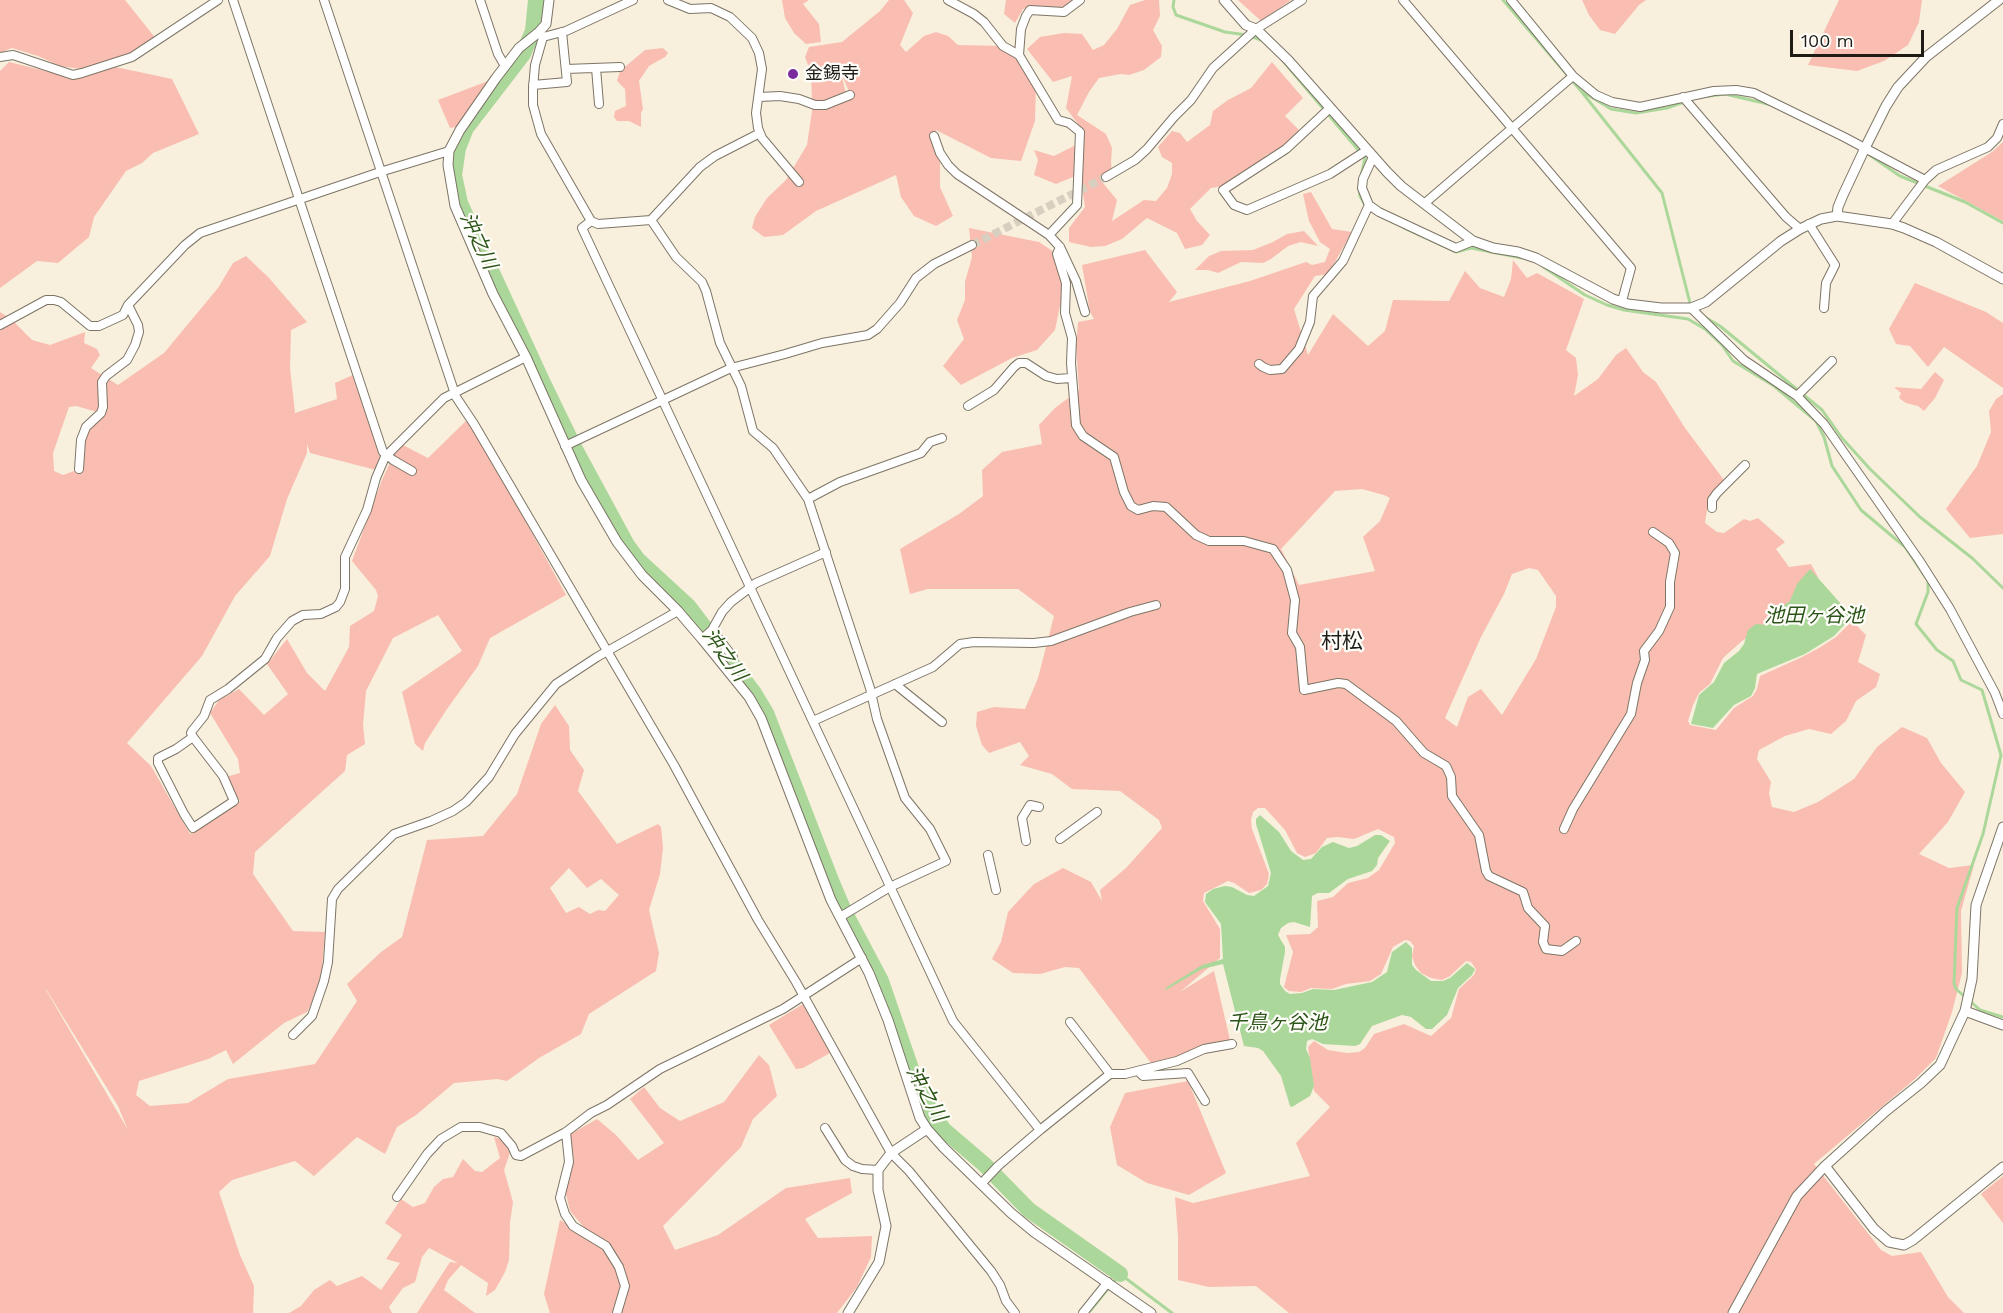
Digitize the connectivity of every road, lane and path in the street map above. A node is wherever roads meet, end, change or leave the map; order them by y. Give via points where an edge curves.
1 (218, 0) edge
2 (233, 0) edge
3 (324, 0) edge
4 (480, 0) edge
5 (549, 0) edge
6 (633, 0) edge
7 (668, 0) edge
8 (948, 0) edge
9 (1080, 0) edge
10 (1224, 0) edge
11 (1302, 0) edge
12 (1403, 0) edge
13 (1511, 0) edge
14 (1999, 0) edge
15 (619, 3) edge
16 (1256, 29) junction
17 (562, 32) junction
18 (541, 34) junction
19 (1019, 55) junction
20 (0, 57) edge
21 (505, 66) junction
22 (620, 67) dead end
23 (596, 68) junction
24 (566, 69) junction
25 (1573, 76) junction
26 (533, 85) junction
27 (850, 94) dead end
28 (759, 97) junction
29 (1683, 97) junction
30 (599, 104) dead end
31 (1330, 108) junction
32 (2003, 124) edge
33 (1513, 129) junction
34 (760, 133) junction
35 (934, 136) dead end
36 (1865, 148) junction
37 (449, 151) junction
38 (1370, 154) junction
39 (380, 172) junction
40 (1106, 177) tunnel mouth
41 (1925, 180) junction
42 (799, 182) dead end
43 (299, 199) junction
44 (1425, 203) junction
45 (1369, 205) junction
46 (1837, 216) junction
47 (651, 220) junction
48 (591, 221) junction
49 (1892, 224) junction
50 (1804, 226) junction
51 (1049, 235) junction
52 (1473, 241) junction
53 (972, 245) tunnel mouth
54 (1059, 247) junction
55 (2003, 279) edge
56 (1622, 301) junction
57 (128, 305) junction
58 (1691, 308) junction
59 (1824, 308) dead end
60 (1085, 312) dead end
61 (0, 325) edge
62 (526, 357) junction
63 (1832, 361) dead end
64 (1259, 364) dead end
65 (731, 368) junction
66 (1071, 378) junction
67 (453, 392) junction
68 (1797, 396) junction
69 (662, 400) junction
70 (968, 406) dead end
71 (942, 438) dead end
72 (565, 446) junction
73 (387, 455) junction
74 (1745, 465) dead end
75 (80, 469) dead end
76 (412, 471) dead end
77 (808, 499) junction
78 (1713, 508) dead end
79 (1653, 532) dead end
80 (826, 552) junction
81 (750, 588) junction
82 (1156, 605) dead end
83 (678, 611) junction
84 (712, 630) junction
85 (702, 639) junction
86 (607, 652) junction
87 (733, 657) dead end
88 (895, 684) junction
89 (872, 693) junction
90 (2003, 714) edge
91 (813, 721) junction
92 (942, 722) dead end
93 (193, 737) junction
94 (1039, 807) dead end
95 (1097, 812) dead end
96 (2003, 827) edge
97 (1564, 829) dead end
98 (1060, 839) dead end
99 (1026, 841) dead end
100 (988, 855) dead end
101 (890, 887) junction
102 (996, 890) dead end
103 (840, 917) junction
104 (1576, 941) dead end
105 (862, 958) junction
106 (804, 997) junction
107 (1965, 1011) junction
108 (1070, 1022) dead end
109 (2003, 1025) edge
110 (293, 1035) dead end
111 (1232, 1044) dead end
112 (1138, 1071) junction
113 (1110, 1074) junction
114 (1205, 1101) dead end
115 (825, 1128) dead end
116 (927, 1129) junction
117 (1041, 1130) junction
118 (566, 1132) junction
119 (891, 1153) junction
120 (1825, 1166) junction
121 (2003, 1167) edge
122 (878, 1170) junction
123 (981, 1184) junction
124 (398, 1197) dead end
125 (1108, 1282) junction
126 (617, 1313) edge
127 (848, 1313) edge
128 (1016, 1313) edge
129 (1083, 1313) edge
130 (1151, 1313) edge
131 (1733, 1313) edge

1 - 20 street via 132,57 82,73 73,75 13,55
2 - 43 street
3 - 39 street
4 - 21 street
5 - 18 street
6 - 15 street
7 - 28 street via 690,9 711,8 742,27 759,53
8 - 19 street via 974,14 1003,46
9 - 19 street via 1064,12 1030,10 1021,29
10 - 16 street via 1246,26
11 - 16 street
12 - 33 street
13 - 25 street
14 - 36 street via 1910,72 1886,106
15 - 17 street
16 - 31 street
16 - 40 street via 1213,68 1191,100 1147,149
17 - 18 street
17 - 24 street
18 - 21 street via 519,48
18 - 26 street
19 - 51 street via 1058,120 1080,132 1077,205
21 - 37 street
22 - 23 street
23 - 24 street
23 - 30 street
24 - 26 street via 567,81
25 - 29 street via 1596,95 1626,105
25 - 33 street
26 - 48 street via 533,105 541,135
27 - 28 street via 825,105 780,96
28 - 34 street via 756,113
29 - 36 street via 1736,90 1754,93
29 - 50 street via 1786,217
31 - 38 street
31 - 38 street via 1287,149 1223,190 1234,205 1247,210
32 - 41 street via 1988,147 1953,161
33 - 44 street
33 - 56 street via 1631,268
34 - 42 street
34 - 47 street via 700,167
35 - 51 street via 940,153 957,174
36 - 41 street
36 - 46 street
37 - 39 street
37 - 62 street via 455,206 493,294
38 - 44 street via 1401,186
38 - 45 street via 1362,188
39 - 43 street
39 - 67 street
41 - 49 street
43 - 57 street via 200,233
43 - 73 street
44 - 52 street
45 - 52 street via 1456,248
45 - 64 street via 1344,261 1313,296 1310,322 1299,350 1282,369 1270,370
46 - 49 street
46 - 50 street
47 - 48 street via 598,224
47 - 65 street via 676,257 702,282
48 - 69 street via 582,228
49 - 55 street via 1936,242
50 - 58 street via 1706,302
50 - 59 street via 1835,265 1826,283
51 - 54 street
52 - 56 street via 1536,258
53 - 65 street via 916,278 900,303 868,335
54 - 60 street via 1076,281
54 - 66 street via 1057,254 1066,283 1065,313 1072,338
56 - 58 street via 1661,308
57 - 61 street via 123,315 90,326 61,302 46,300
57 - 75 street via 139,332 127,360 102,382 103,407 86,427 81,440
58 - 68 street via 1744,360
62 - 67 street
62 - 72 street
63 - 68 street
65 - 69 street
65 - 77 street via 741,386 753,431 773,448
66 - 70 street via 1046,376 1026,363 1019,363 993,390
66 - 104 street via 1076,425 1083,436 1114,457 1131,506 1138,510 1166,507 1196,535 1209,541 1244,541 1273,549 1287,570 1294,593 1292,633 1300,647 1304,690 1346,684 1396,722 1424,753 1446,766 1452,796 1479,835 1489,876 1523,892 1528,908 1545,926 1546,949 1562,951
67 - 73 street
67 - 86 street
68 - 90 street via 1824,424 1919,560 1950,609
69 - 72 street
69 - 81 street
71 - 77 street via 930,442 921,453 840,482
72 - 83 street via 617,542
73 - 76 street
73 - 93 street via 345,557 345,590 340,602 321,614 303,615 292,621 265,659 210,700 204,716 192,730
74 - 78 street via 1717,493 1712,500
77 - 80 street
79 - 97 street via 1669,543 1674,553 1670,607 1644,651 1631,714
80 - 81 street
80 - 89 street
81 - 84 street via 722,612
81 - 91 street
82 - 88 street via 1051,641 960,644 933,667
83 - 85 street
83 - 86 street
84 - 85 street
84 - 87 street
85 - 103 street via 749,697 770,736
86 - 106 street
86 - 110 street via 556,684 515,734 489,777 466,802 431,821 394,834 338,889 332,899 328,962 321,993 312,1016
88 - 89 street
88 - 92 street
89 - 91 street
89 - 101 street via 877,719 905,798 930,829 946,861
91 - 101 street
93 - 93 street via 158,758 193,828 234,801 223,776
94 - 99 street via 1030,805 1022,818
95 - 98 street
96 - 107 street via 1976,905 1972,979
100 - 102 street
101 - 103 street
101 - 117 street via 953,1021
103 - 105 street
105 - 106 street
105 - 116 street
106 - 118 street via 660,1069
106 - 119 street
107 - 109 street
107 - 120 street via 1940,1065
108 - 113 street
111 - 112 street
112 - 113 street
112 - 114 street via 1143,1076 1188,1073
113 - 117 street
115 - 122 street via 845,1160 862,1169
116 - 119 street
116 - 123 street
117 - 123 street
118 - 124 street via 521,1156 492,1128 461,1127 441,1139 427,1154
118 - 126 street via 568,1161 560,1198 573,1226 606,1246 619,1267 625,1286
119 - 122 street
119 - 128 street via 991,1271
120 - 121 street via 1874,1229 1889,1242 1904,1245
120 - 131 street via 1797,1196
122 - 127 street via 886,1226 879,1262
123 - 125 street via 1034,1232
125 - 129 street
125 - 130 street

